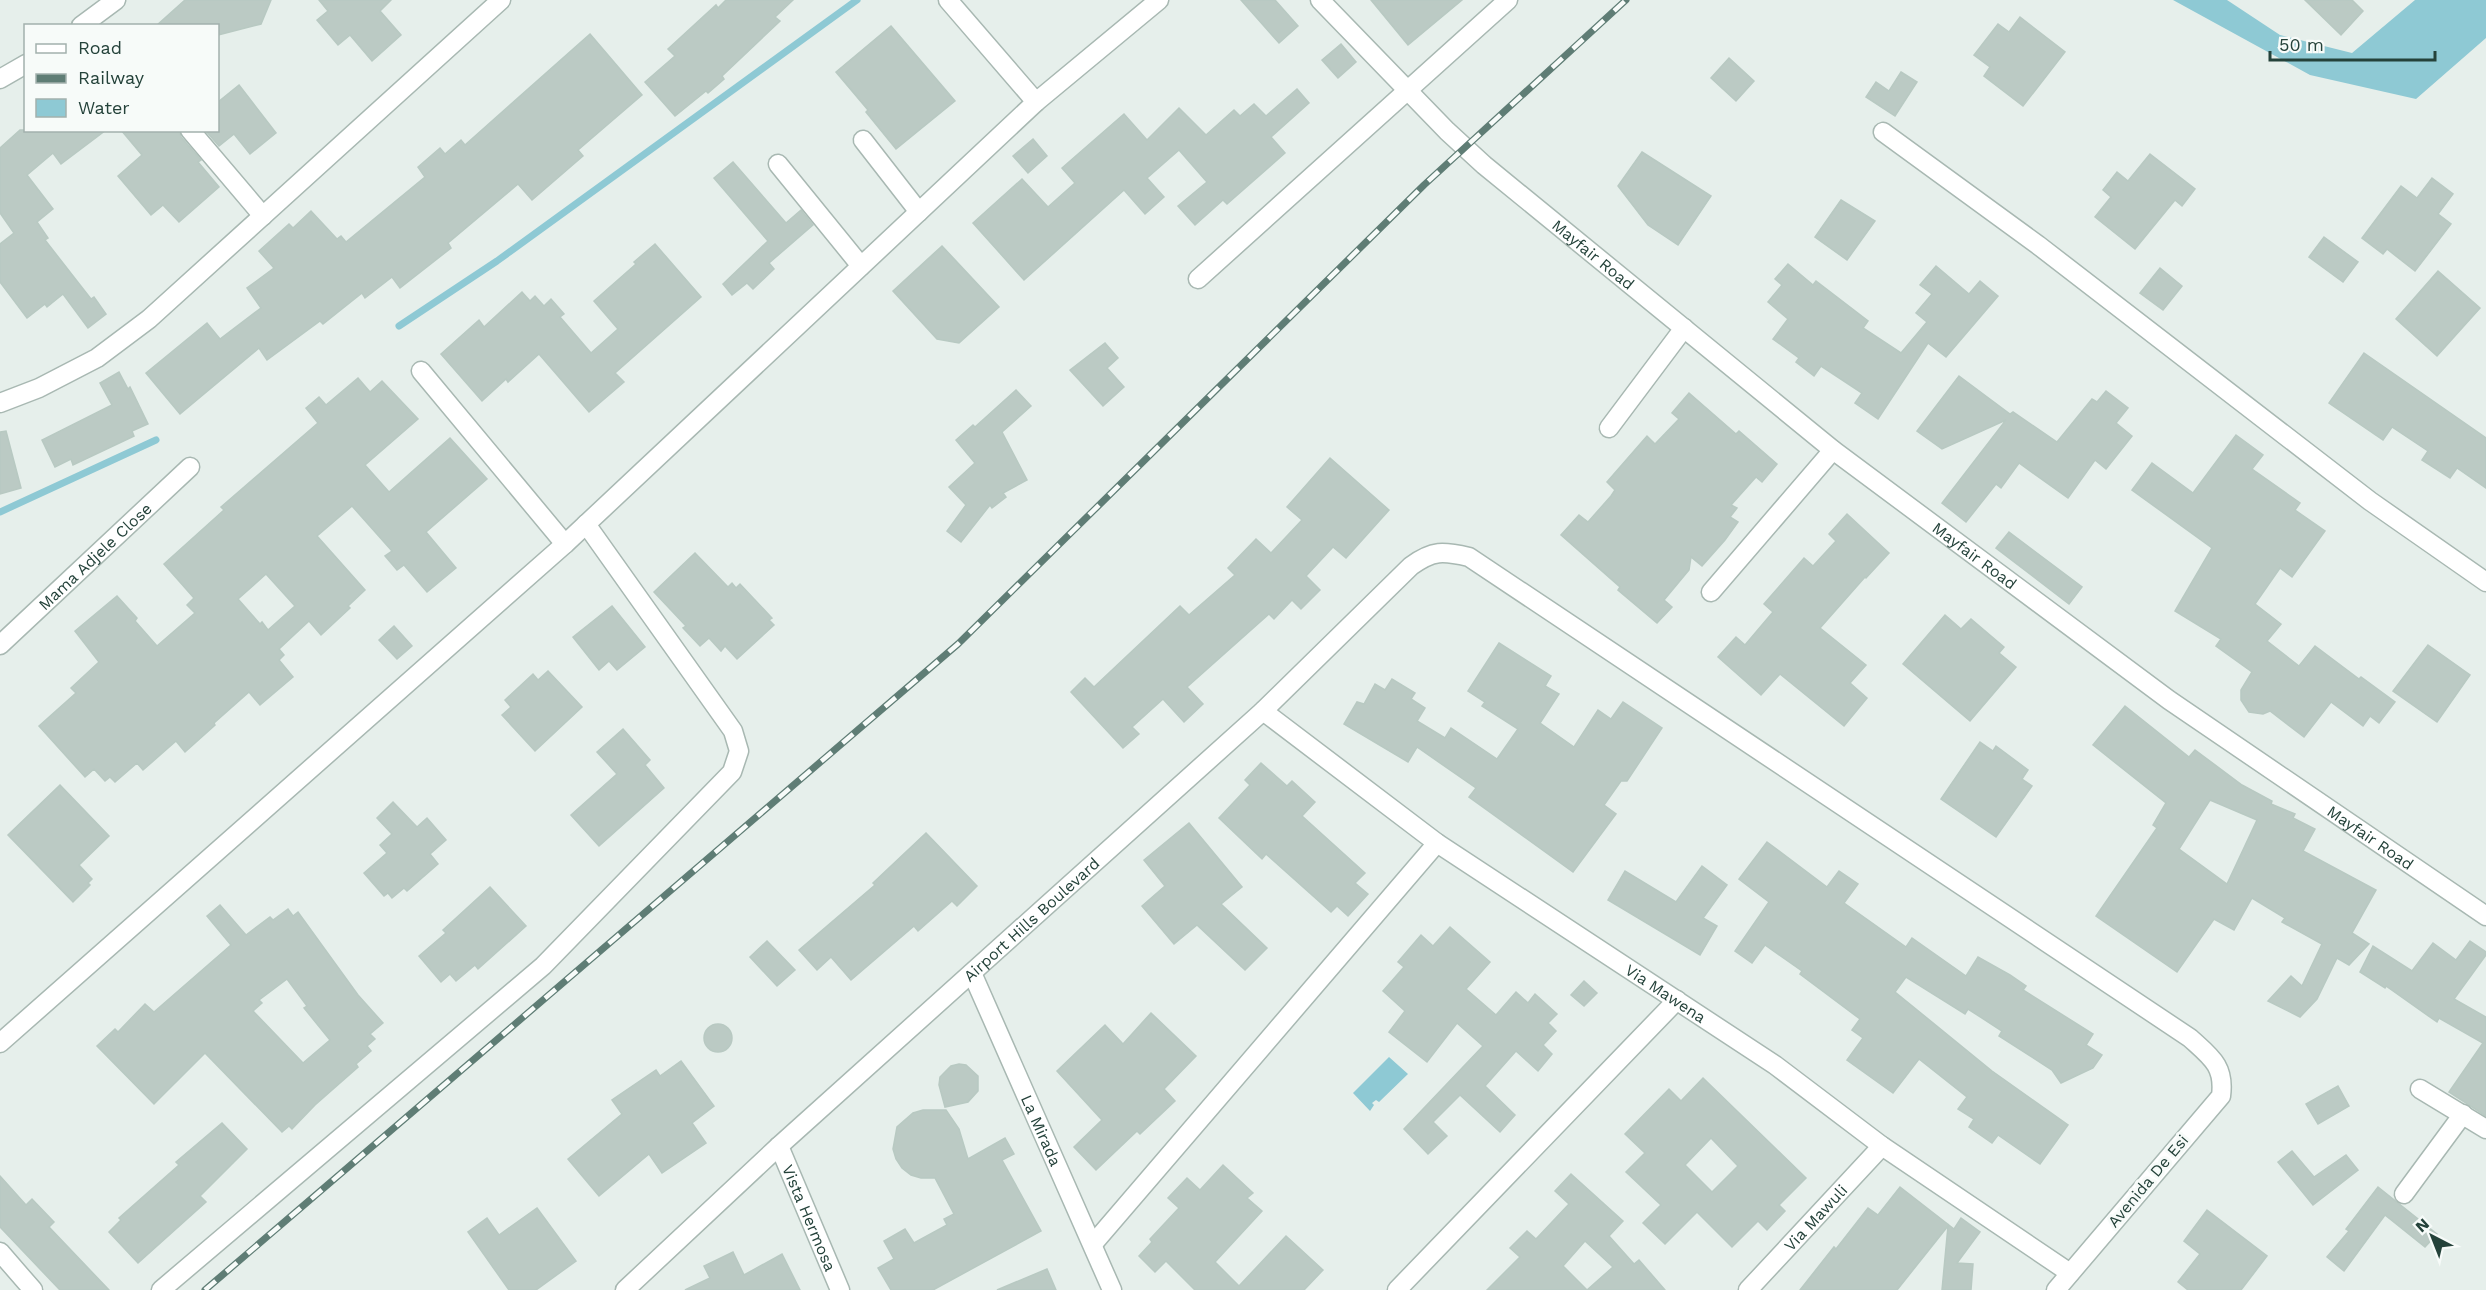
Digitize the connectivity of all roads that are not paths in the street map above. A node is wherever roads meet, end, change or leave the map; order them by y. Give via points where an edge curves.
1 (116, 0) edge
2 (501, 0) edge
3 (948, 0) edge
4 (1159, 0) edge
5 (1320, 0) edge
6 (1508, 0) edge
7 (91, 23) edge
8 (24, 65) edge
9 (0, 79) edge
10 (1408, 91) junction
11 (1036, 102) junction
12 (192, 132) edge
13 (1883, 132) dead end
14 (863, 140) dead end
15 (778, 164) dead end
16 (919, 212) junction
17 (263, 216) junction
18 (861, 266) junction
19 (1198, 279) dead end
20 (1684, 328) junction
21 (422, 371) dead end
22 (0, 403) edge
23 (1609, 428) dead end
24 (1833, 450) junction
25 (190, 467) dead end
26 (586, 524) junction
27 (565, 544) junction
28 (2486, 582) edge
29 (1711, 592) dead end
30 (0, 645) edge
31 (1263, 711) junction
32 (1437, 843) junction
33 (2484, 911) edge
34 (972, 973) junction
35 (1677, 1000) junction
36 (0, 1043) edge
37 (2217, 1066) joint
38 (2420, 1089) dead end
39 (2463, 1114) junction
40 (2486, 1129) edge
41 (779, 1146) junction
42 (1881, 1146) junction
43 (2404, 1194) dead end
44 (1093, 1244) junction
45 (0, 1252) edge
46 (2070, 1273) junction
47 (33, 1290) edge
48 (161, 1290) edge
49 (625, 1290) edge
50 (840, 1290) edge
51 (1112, 1290) edge
52 (1396, 1290) edge
53 (1748, 1290) edge
54 (2056, 1290) edge

1 - 7 street
2 - 17 street
3 - 11 street
4 - 11 street
5 - 10 street, Mayfair Road
6 - 10 street
8 - 9 street
10 - 19 street
10 - 20 street, Mayfair Road via 1484,165
11 - 16 street
12 - 17 street
13 - 28 street via 2038,245 2370,501
14 - 16 street
15 - 18 street
16 - 18 street
17 - 22 street via 149,320 97,358
18 - 26 street
20 - 23 street
20 - 24 street, Mayfair Road
21 - 27 street
24 - 29 street
24 - 33 street, Mayfair Road via 2169,700
25 - 30 street, Mama Adjele Close
26 - 27 street
26 - 48 street via 733,731 739,751 732,772 543,966
27 - 36 street
31 - 32 street, Via Mawena
31 - 34 street, Airport Hills Boulevard
31 - 37 street, Airport Hills Boulevard via 1411,566 1438,552 1469,557 2190,1038
32 - 35 street, Via Mawena
32 - 44 street
34 - 41 street, Airport Hills Boulevard
34 - 44 street, La Mirada
35 - 42 street, Via Mawena via 1774,1065
35 - 52 street
37 - 46 street, Avenida De Esi via 2223,1080 2221,1096
38 - 39 street
39 - 40 street
39 - 43 street
41 - 49 street, Airport Hills Boulevard
41 - 50 street, Vista Hermosa
42 - 46 street, Via Mawena
42 - 53 street, Via Mawuli
44 - 51 street, La Mirada
45 - 47 street
46 - 54 street, Avenida De Esi

